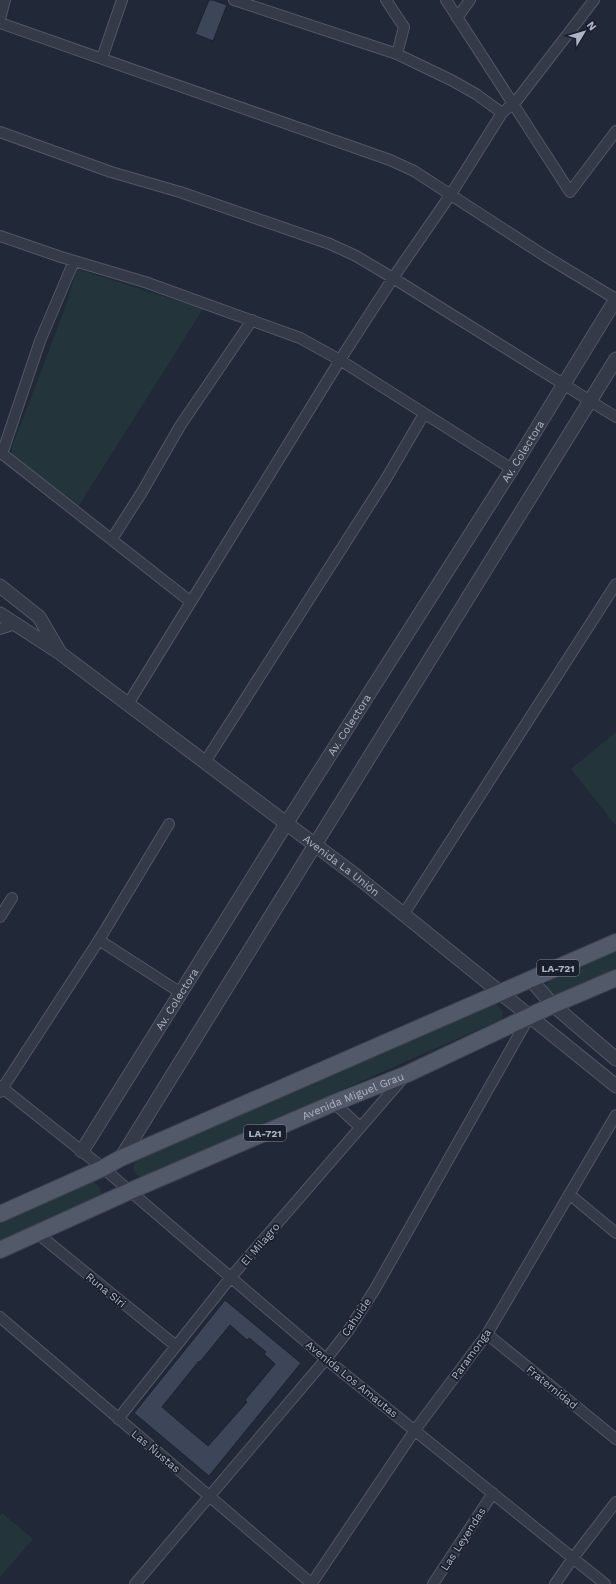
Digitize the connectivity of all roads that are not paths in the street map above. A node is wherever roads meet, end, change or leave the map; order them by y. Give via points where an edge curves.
1 (5, 0) edge
2 (122, 0) edge
3 (234, 0) edge
4 (386, 0) edge
5 (446, 0) edge
6 (470, 0) edge
7 (594, 0) edge
8 (456, 18) junction
9 (0, 19) edge
10 (0, 23) edge
11 (398, 54) junction
12 (102, 58) junction
13 (513, 104) junction
14 (502, 113) junction
15 (616, 131) edge
16 (0, 132) edge
17 (451, 194) junction
18 (0, 236) edge
19 (74, 261) junction
20 (393, 278) junction
21 (616, 299) edge
22 (252, 320) junction
23 (616, 359) edge
24 (340, 360) junction
25 (563, 383) junction
26 (591, 400) junction
27 (424, 414) junction
28 (616, 417) edge
29 (1, 453) edge
30 (512, 469) junction
31 (112, 539) junction
32 (616, 584) edge
33 (0, 586) edge
34 (191, 602) junction
35 (0, 614) edge
36 (15, 624) junction
37 (0, 629) edge
38 (60, 653) junction
39 (128, 704) junction
40 (205, 762) junction
41 (169, 824) dead end
42 (286, 824) junction
43 (315, 846) junction
44 (12, 898) dead end
45 (403, 915) junction
46 (0, 917) edge
47 (99, 940) junction
48 (616, 942) edge
49 (616, 978) edge
50 (531, 980) junction
51 (180, 993) junction
52 (501, 994) junction
53 (553, 1005) junction
54 (529, 1017) junction
55 (616, 1059) edge
56 (407, 1074) junction
57 (616, 1086) edge
58 (1, 1088) edge
59 (334, 1103) junction
60 (616, 1115) edge
61 (360, 1128) junction
62 (82, 1151) junction
63 (121, 1158) junction
64 (103, 1168) junction
65 (130, 1191) junction
66 (569, 1194) junction
67 (0, 1214) edge
68 (37, 1233) junction
69 (616, 1233) edge
70 (0, 1250) edge
71 (231, 1277) junction
72 (0, 1317) edge
73 (487, 1334) junction
74 (176, 1346) junction
75 (326, 1359) junction
76 (118, 1419) junction
77 (415, 1430) junction
78 (616, 1439) edge
79 (493, 1493) junction
80 (209, 1496) junction
81 (616, 1502) edge
82 (573, 1558) junction
83 (303, 1576) junction
84 (135, 1584) edge
85 (296, 1584) edge
86 (312, 1584) edge
87 (433, 1584) edge
88 (555, 1584) edge
89 (605, 1584) edge

1 - 9 street
2 - 12 street
3 - 11 street
4 - 11 street via 404,27
5 - 8 street
6 - 8 street
7 - 13 street
8 - 13 street
10 - 12 street
11 - 14 street via 476,94
12 - 17 street via 390,160 414,171
13 - 14 street
13 - 15 street via 570,192
14 - 17 street
16 - 20 street via 111,172 180,192 330,244
17 - 20 street
17 - 21 street
18 - 19 street
19 - 22 street via 145,282
19 - 29 street via 40,342
20 - 24 street
20 - 25 street
21 - 25 street, Av. Colectora
22 - 24 street via 300,338
22 - 31 street via 180,426
23 - 26 street
24 - 27 street
24 - 34 street
25 - 26 street
25 - 30 street, Av. Colectora
26 - 28 street
26 - 43 street
27 - 30 street
27 - 40 street via 386,479
29 - 31 street
30 - 42 street, Av. Colectora
31 - 34 street
32 - 45 street
33 - 38 street, Avenida La Unión via 39,618
34 - 39 street
35 - 36 street, Avenida La Unión
36 - 37 street
36 - 38 street, Avenida La Unión
38 - 39 street, Avenida La Unión
39 - 40 street, Avenida La Unión
40 - 42 street, Avenida La Unión
41 - 47 street
42 - 43 street, Avenida La Unión
42 - 51 street, Av. Colectora
43 - 45 street, Avenida La Unión
43 - 63 street
44 - 46 street
45 - 52 street, Avenida La Unión
47 - 51 street
47 - 58 street
48 - 50 main road, LA-721
49 - 53 main road, Avenida Miguel Grau / LA-721
50 - 52 main road, LA-721
50 - 53 street
51 - 62 street, Av. Colectora
52 - 54 street, Avenida La Unión
52 - 63 main road, LA-721
53 - 54 main road, Avenida Miguel Grau / LA-721
53 - 55 street
54 - 56 main road, Avenida Miguel Grau / LA-721
54 - 57 street, Avenida La Unión
54 - 75 street, Cahuide via 375,1289
56 - 59 main road, Avenida Miguel Grau / LA-721
56 - 61 street, El Milagro
58 - 62 street, Avenida Los Amautas
59 - 61 street
59 - 65 main road, Avenida Miguel Grau / LA-721
60 - 66 street, Paramonga
61 - 71 street, El Milagro
62 - 64 street, Avenida Los Amautas
63 - 64 main road, LA-721
64 - 65 street, Avenida Los Amautas
64 - 67 main road, LA-721
65 - 68 main road, Avenida Miguel Grau / LA-721
65 - 71 street, Avenida Los Amautas
66 - 69 street
66 - 73 street, Paramonga
68 - 70 main road, Avenida Miguel Grau / LA-721
68 - 74 street, Runa Siri
71 - 74 street, El Milagro
71 - 75 street, Avenida Los Amautas
72 - 76 street, Las Ñustas
73 - 77 street, Paramonga
73 - 78 street, Fraternidad
74 - 76 street, El Milagro
75 - 77 street, Avenida Los Amautas
75 - 80 street, Cahuide
76 - 80 street, Las Ñustas
77 - 79 street, Avenida Los Amautas
77 - 86 street, Paramonga
79 - 82 street, Avenida Los Amautas
79 - 87 street, Las Leyendas
80 - 83 street, Las Ñustas
80 - 84 street, Cahuide
81 - 82 street
82 - 88 street
82 - 89 street, Avenida Los Amautas
83 - 85 street
83 - 86 street, Las Ñustas

